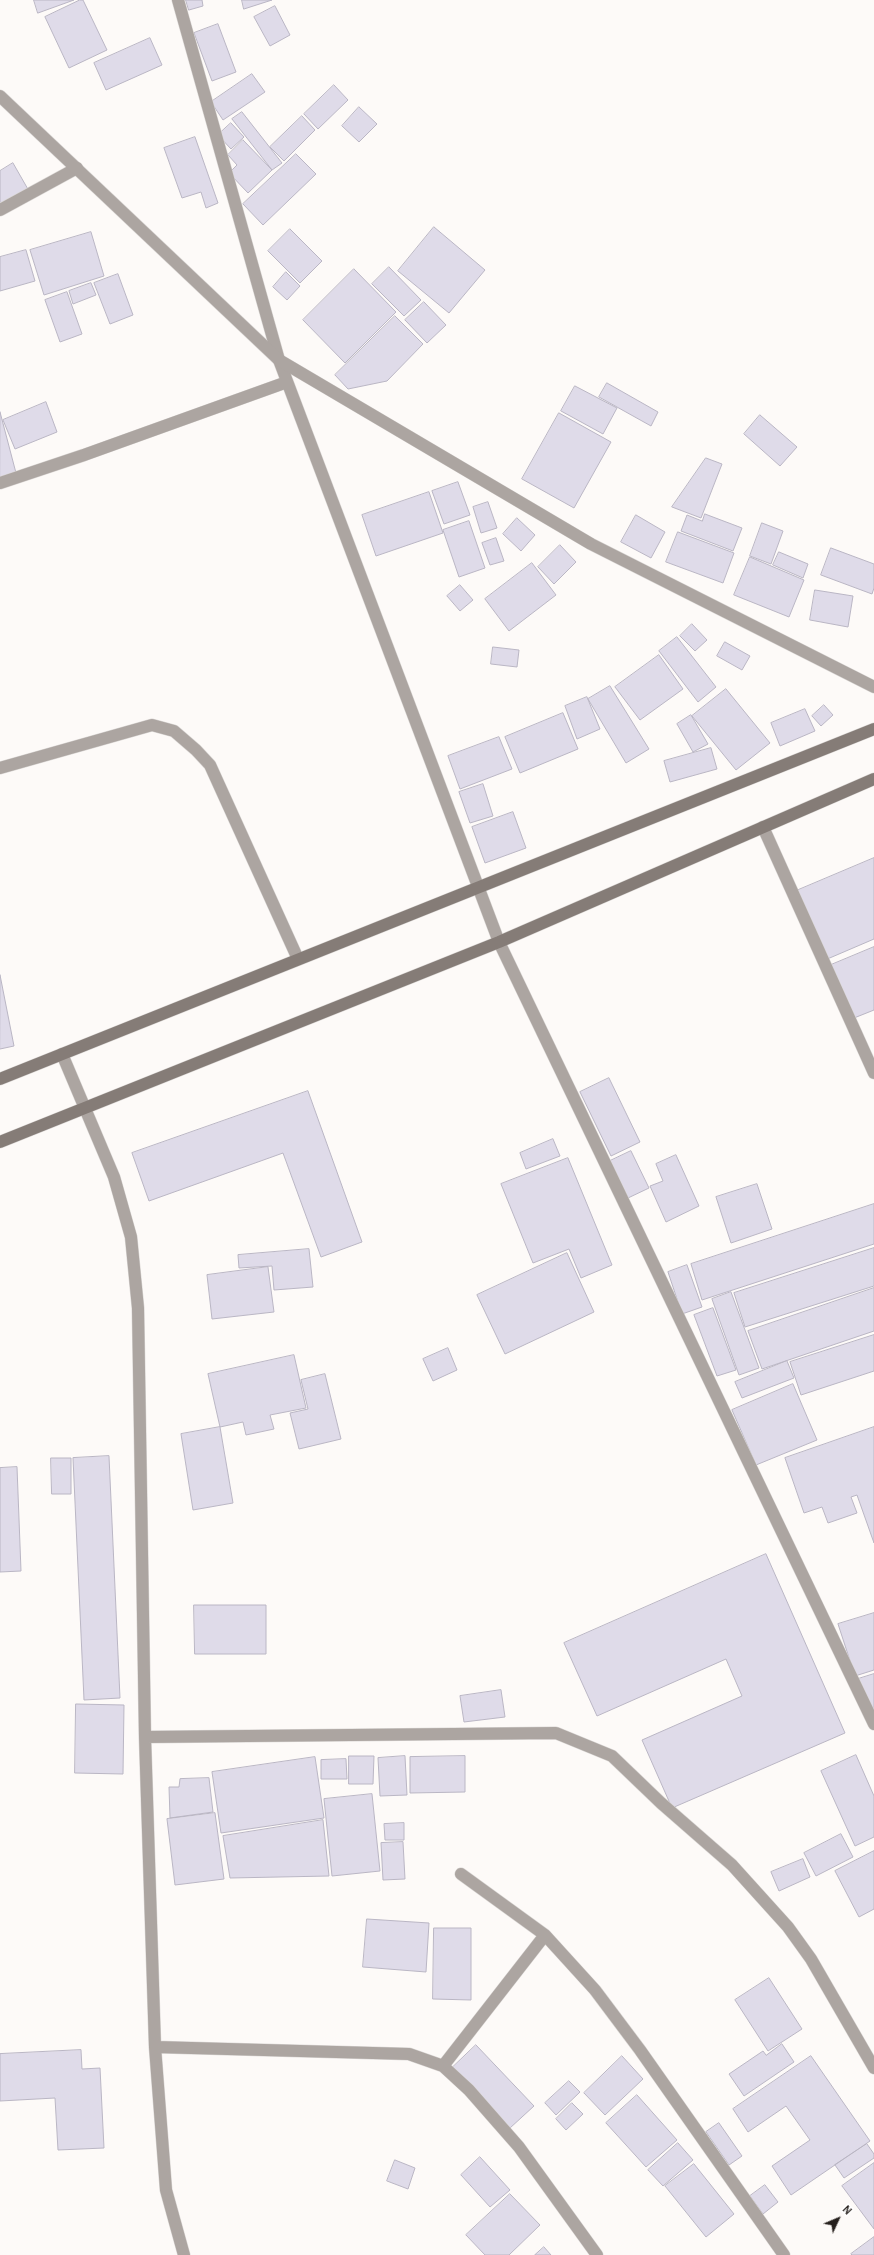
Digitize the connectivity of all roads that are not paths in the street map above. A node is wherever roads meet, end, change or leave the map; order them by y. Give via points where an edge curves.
1 (178, 0) edge
2 (0, 96) edge
3 (77, 168) junction
4 (0, 210) edge
5 (279, 360) junction
6 (287, 382) junction
7 (0, 483) edge
8 (874, 687) edge
9 (874, 729) edge
10 (0, 768) edge
11 (874, 779) edge
12 (764, 827) junction
13 (478, 887) junction
14 (499, 942) junction
15 (298, 959) junction
16 (62, 1054) junction
17 (874, 1073) edge
18 (0, 1079) edge
19 (85, 1108) junction
20 (0, 1142) edge
21 (874, 1724) edge
22 (145, 1737) junction
23 (461, 1874) dead end
24 (545, 1935) junction
25 (156, 2047) junction
26 (443, 2066) junction
27 (874, 2068) edge
28 (184, 2255) edge
29 (597, 2255) edge
30 (784, 2255) edge

1 - 5 street
2 - 3 street
3 - 4 street
3 - 5 street
5 - 6 street
5 - 8 street via 591,544
6 - 7 street
6 - 13 street
9 - 13 main road
10 - 15 street via 152,725 174,731 210,765
11 - 12 main road
12 - 14 main road
12 - 17 street
13 - 14 street
13 - 15 main road
14 - 19 main road
14 - 21 street
15 - 16 main road
16 - 18 main road
16 - 19 street
19 - 20 main road
19 - 22 street via 114,1177 131,1237 138,1308
22 - 25 street
22 - 27 street via 556,1733 612,1756 660,1803 732,1865 788,1927 811,1959
23 - 24 street
24 - 26 street
24 - 30 street via 595,1990 640,2050
25 - 26 street via 409,2054
25 - 28 street via 166,2190
26 - 29 street via 469,2090 519,2147

